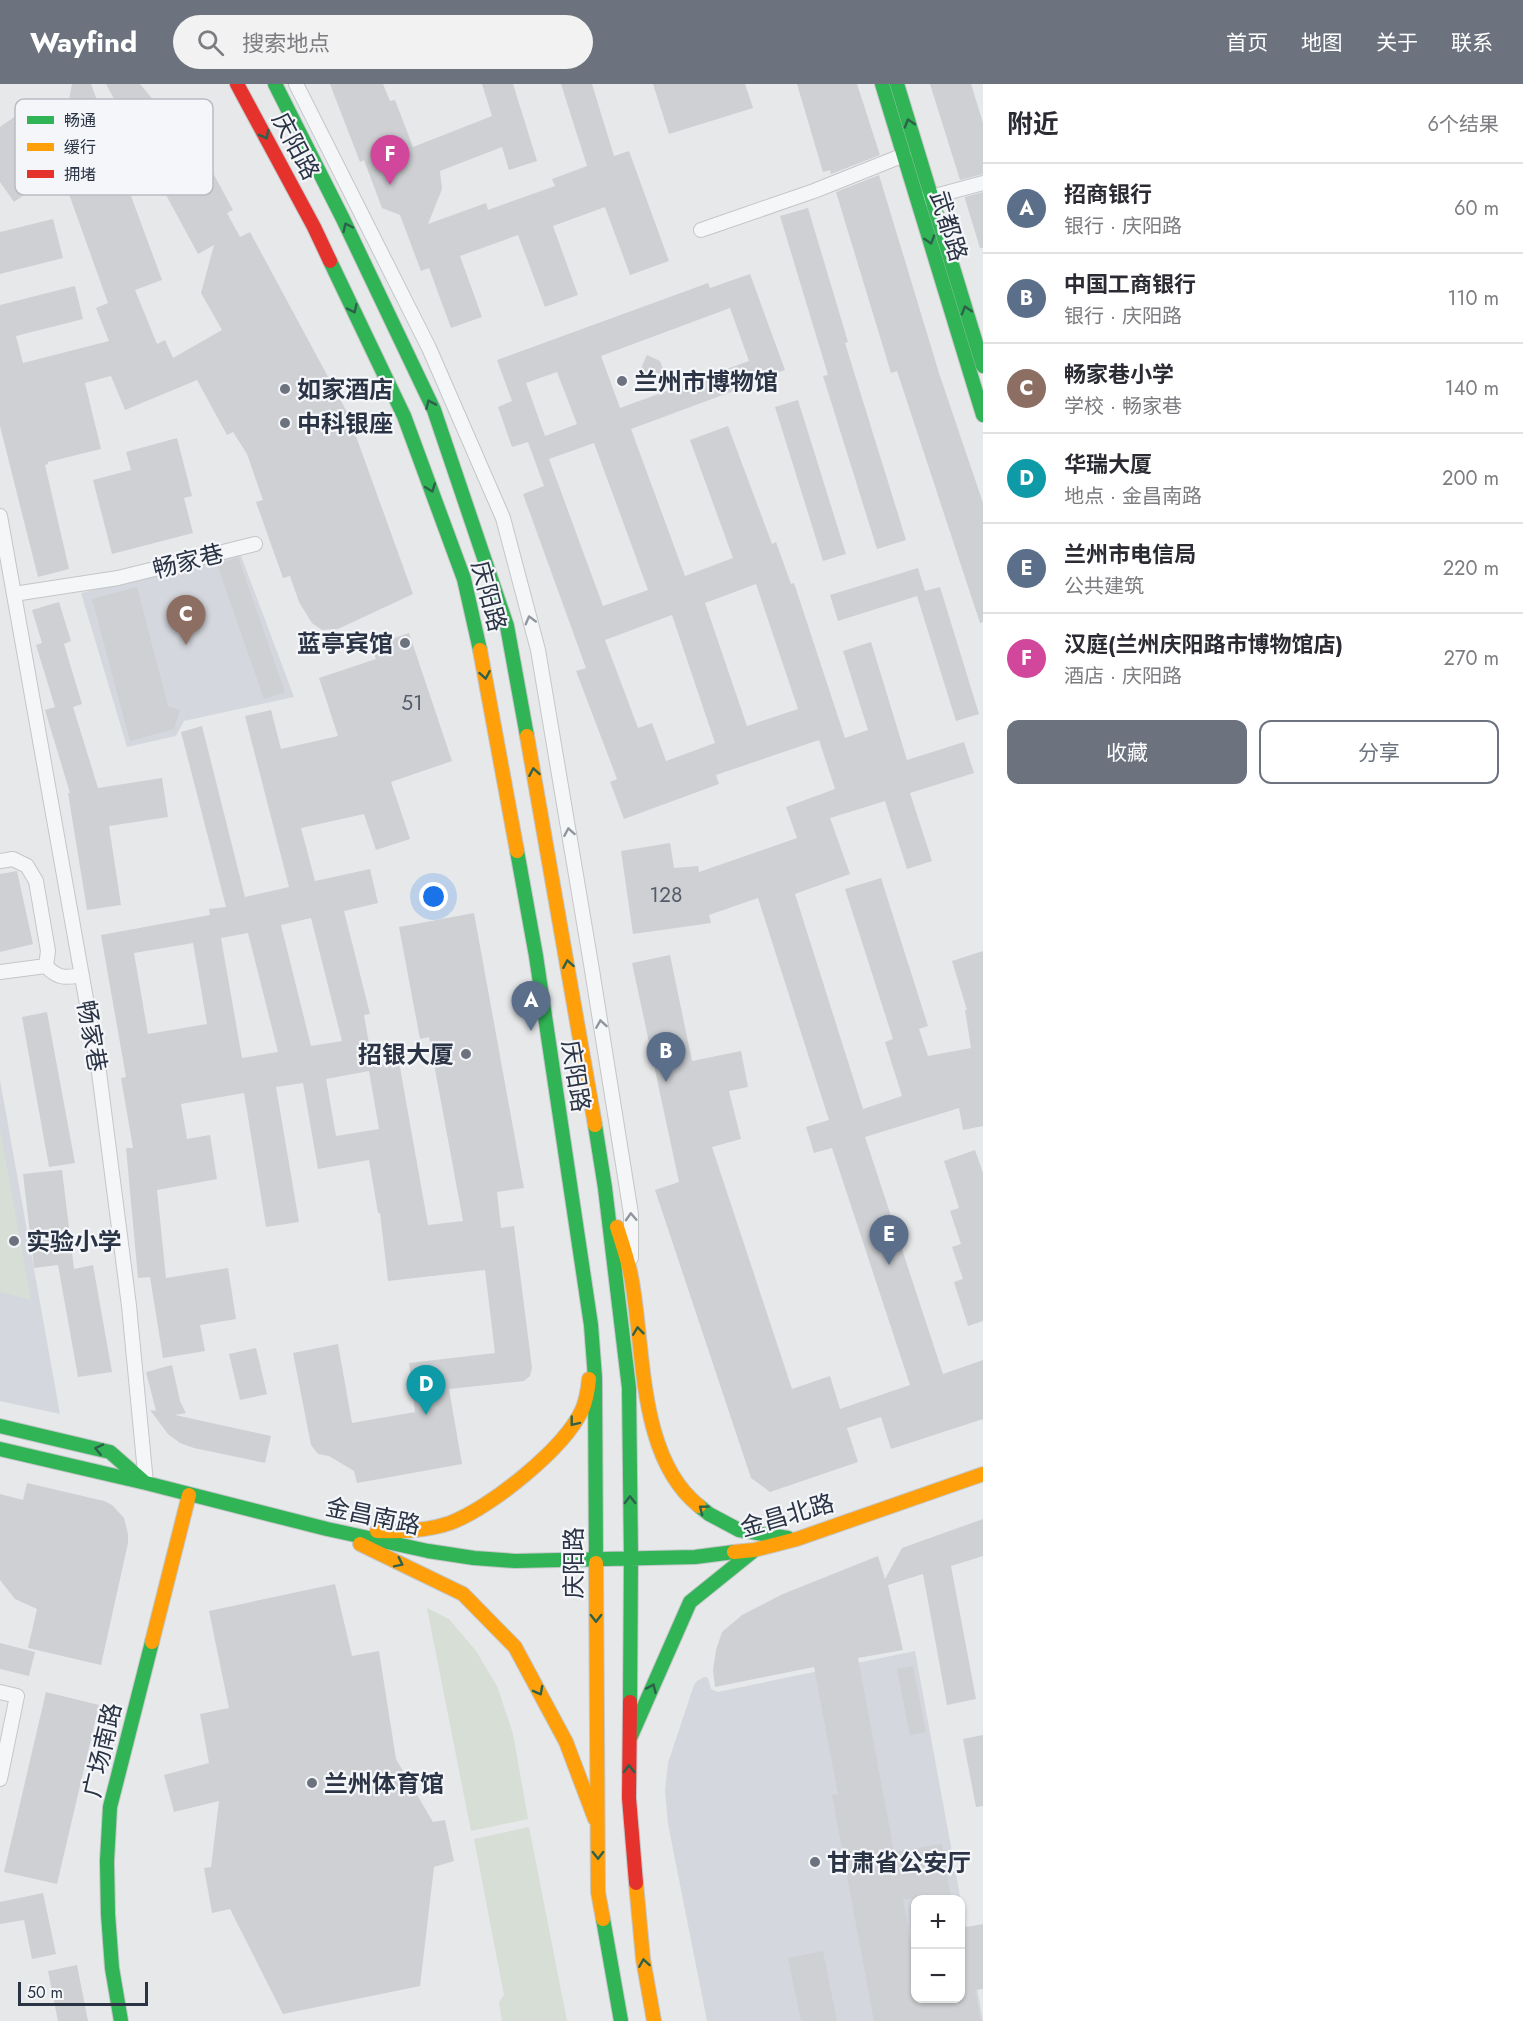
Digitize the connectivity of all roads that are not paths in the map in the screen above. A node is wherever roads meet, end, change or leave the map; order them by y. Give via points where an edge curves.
1 (237, 84) edge
2 (275, 84) edge
3 (296, 84) edge
4 (882, 84) edge
5 (897, 84) edge
6 (904, 155) junction
7 (983, 183) edge
8 (931, 196) junction
9 (917, 201) junction
10 (700, 230) dead end
11 (979, 362) edge
12 (983, 415) edge
13 (0, 516) edge
14 (255, 544) dead end
15 (14, 594) junction
16 (0, 861) edge
17 (46, 966) junction
18 (0, 972) edge
19 (82, 975) junction
20 (605, 1188) junction
21 (631, 1275) junction
22 (591, 1325) junction
23 (0, 1426) edge
24 (0, 1449) edge
25 (983, 1474) edge
26 (146, 1483) junction
27 (189, 1495) junction
28 (327, 1529) junction
29 (797, 1539) junction
30 (754, 1550) junction
31 (631, 1558) junction
32 (596, 1559) junction
33 (0, 1692) edge
34 (629, 1741) junction
35 (0, 1779) edge
36 (598, 1827) junction
37 (120, 2021) edge
38 (621, 2021) edge
39 (654, 2021) edge

1 -> 22 main road, 庆阳路 via 315,227 404,416 469,595 536,956
20 -> 2 main road, 庆阳路 via 507,626 434,410
21 -> 3 street via 631,1215 590,953 538,650 503,518 429,348
4 - 6 main road, 武都路
8 -> 5 main road, 武都路
6 - 9 main road, 武都路
6 - 10 street
7 - 8 street
8 - 9 street
11 -> 8 main road, 武都路
9 -> 11 main road, 武都路
11 - 12 main road, 武都路
13 - 15 street, 畅家巷
14 - 15 street, 畅家巷 via 118,578
15 - 19 street, 畅家巷
16 - 17 street via 13,859 27,866 36,881 48,951
17 - 18 street
17 - 19 street via 64,978
19 - 26 street, 畅家巷 via 99,1072 129,1306
20 - 21 main road
31 -> 20 main road, 庆阳路 via 629,1389
29 -> 21 main road via 740,1530 709,1514 685,1495 667,1464 650,1421
22 -> 28 main road via 589,1385 581,1413 557,1444 507,1489 475,1512 450,1523 387,1532
22 - 32 main road, 庆阳路
26 -> 23 main road, 金昌南路 via 110,1452
24 - 26 main road, 金昌南路
25 - 29 main road, 金昌北路
26 - 27 main road, 金昌南路
27 - 28 main road, 金昌南路
27 - 37 main road, 广场南路 via 110,1807 106,1899
28 - 32 main road, 金昌南路 via 474,1558
28 -> 36 main road via 463,1594 515,1647 567,1742
29 - 30 main road, 金昌北路
30 - 31 main road, 金昌北路 via 695,1557
34 -> 30 main road via 690,1602
31 - 32 main road, 金昌北路
31 - 34 main road, 庆阳路
32 -> 36 main road, 庆阳路
33 - 35 street via 17,1696
39 -> 34 main road, 庆阳路 via 635,1879
36 -> 38 main road, 庆阳路 via 598,1892

